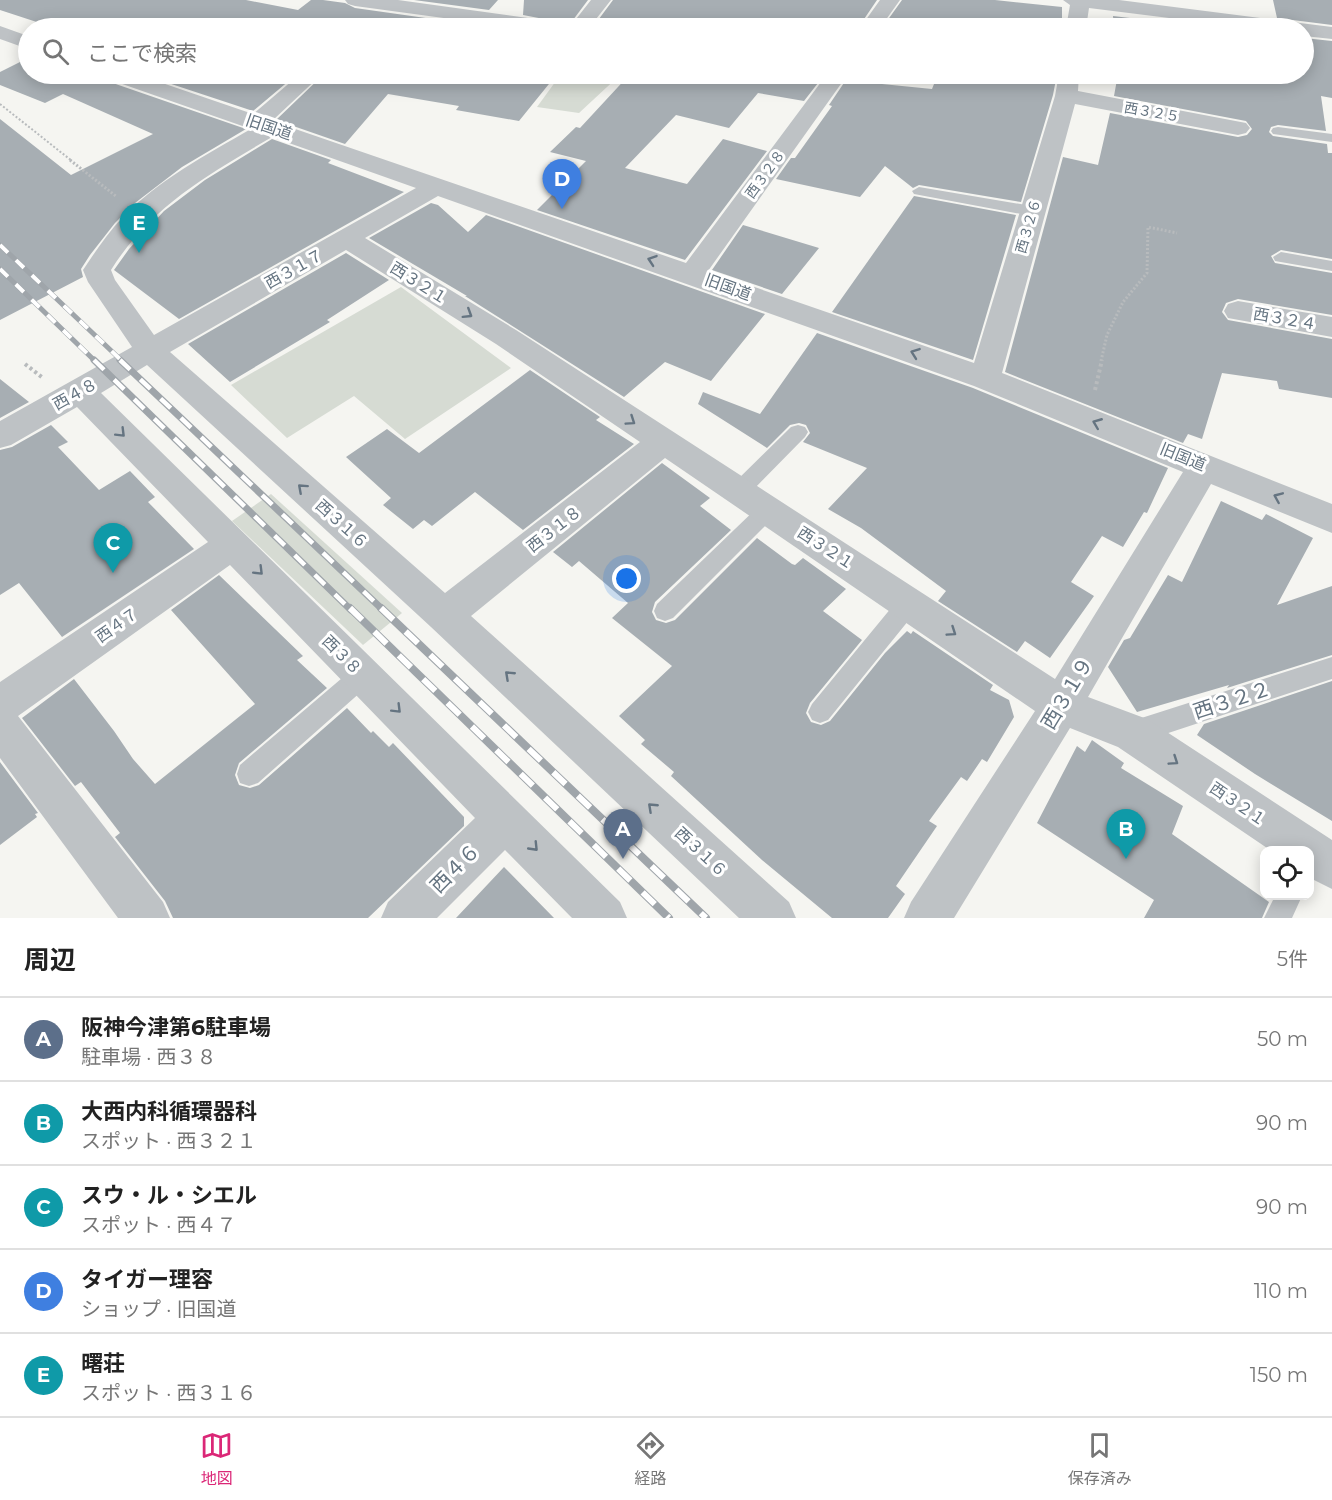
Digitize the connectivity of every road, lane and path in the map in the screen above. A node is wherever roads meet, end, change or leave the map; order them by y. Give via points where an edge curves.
1 (355, 0) edge
2 (601, 0) edge
3 (890, 0) edge
4 (1076, 0) edge
5 (394, 3) edge
6 (376, 18) edge
7 (492, 18) edge
8 (587, 18) edge
9 (877, 18) edge
10 (1076, 18) edge
11 (1216, 18) edge
12 (1314, 31) edge
13 (0, 32) edge
14 (1332, 33) edge
15 (18, 39) edge
16 (145, 84) edge
17 (302, 84) edge
18 (831, 84) edge
19 (1068, 85) edge
20 (0, 104) edge
21 (263, 125) junction
22 (1238, 128) dead end
23 (1278, 131) dead end
24 (1332, 138) edge
25 (437, 186) junction
26 (919, 191) dead end
27 (1032, 211) junction
28 (139, 214) junction
29 (1177, 233) dead end
30 (347, 239) junction
31 (1281, 257) dead end
32 (1332, 266) edge
33 (692, 274) junction
34 (1238, 311) dead end
35 (1332, 327) edge
36 (150, 351) junction
37 (985, 378) junction
38 (80, 391) junction
39 (1089, 420) junction
40 (798, 432) dead end
41 (0, 436) edge
42 (663, 442) junction
43 (1204, 466) junction
44 (739, 491) junction
45 (768, 510) junction
46 (1332, 519) edge
47 (232, 545) junction
48 (909, 603) junction
49 (665, 611) dead end
50 (444, 615) junction
51 (1332, 668) edge
52 (363, 675) junction
53 (0, 705) edge
54 (1060, 706) junction
55 (820, 712) dead end
56 (0, 725) edge
57 (1132, 733) junction
58 (249, 774) dead end
59 (506, 818) junction
60 (1300, 846) edge
61 (1314, 855) edge
62 (1332, 866) edge
63 (1287, 900) edge
64 (147, 918) edge
65 (404, 918) edge
66 (604, 918) edge
67 (772, 918) edge
68 (927, 918) edge
69 (1278, 918) edge

1 - 5 street
2 - 8 street
3 - 9 street
4 - 10 street
4 - 11 street
5 - 6 street
5 - 7 street
12 - 14 street
13 - 15 street
16 - 21 street, 旧国道
17 - 21 street, 西３１６
18 - 33 street, 西３２８
19 - 22 street, 西３２５
19 - 27 street, 西３２６
20 - 28 path
21 - 25 street, 旧国道
21 - 28 street, 西３１６ via 167,190
23 - 24 lane
25 - 30 street, 西３１７
33 -> 25 street, 旧国道
26 - 27 lane
27 - 37 street, 西３２６
28 - 36 street, 西３１６ via 111,246 97,270
29 - 39 path via 1148,227 1147,273 1123,302 1107,335
30 - 36 street, 西３１７
30 -> 42 street, 西３２１ via 506,337
31 - 32 lane
37 -> 33 street, 旧国道
34 - 35 street, 西３２４
36 - 38 street, 西４８
50 -> 36 street, 西３１６
37 - 39 street, 旧国道
38 - 41 street, 西４８
38 -> 47 street, 西３８
43 -> 39 street, 旧国道
40 - 44 lane
42 - 44 street, 西３２１
42 - 50 street, 西３１８
46 -> 43 street, 旧国道
43 - 54 street, 西３１９
44 - 45 street, 西３２１
45 - 48 street, 西３２１
45 - 49 lane
47 -> 52 street, 西３８
47 - 53 street, 西４７
48 -> 54 street, 西３２１
48 - 55 lane
67 -> 50 street, 西３１６
51 - 57 lane, 西３２２
52 - 58 lane
52 -> 59 street, 西３８
54 - 57 street, 西３２１
54 - 68 street, 西３１９
56 - 64 street
57 -> 60 street, 西３２１
59 - 65 street, 西４６
59 -> 66 street, 西３８
61 - 62 street, 西３２１
63 - 69 lane

